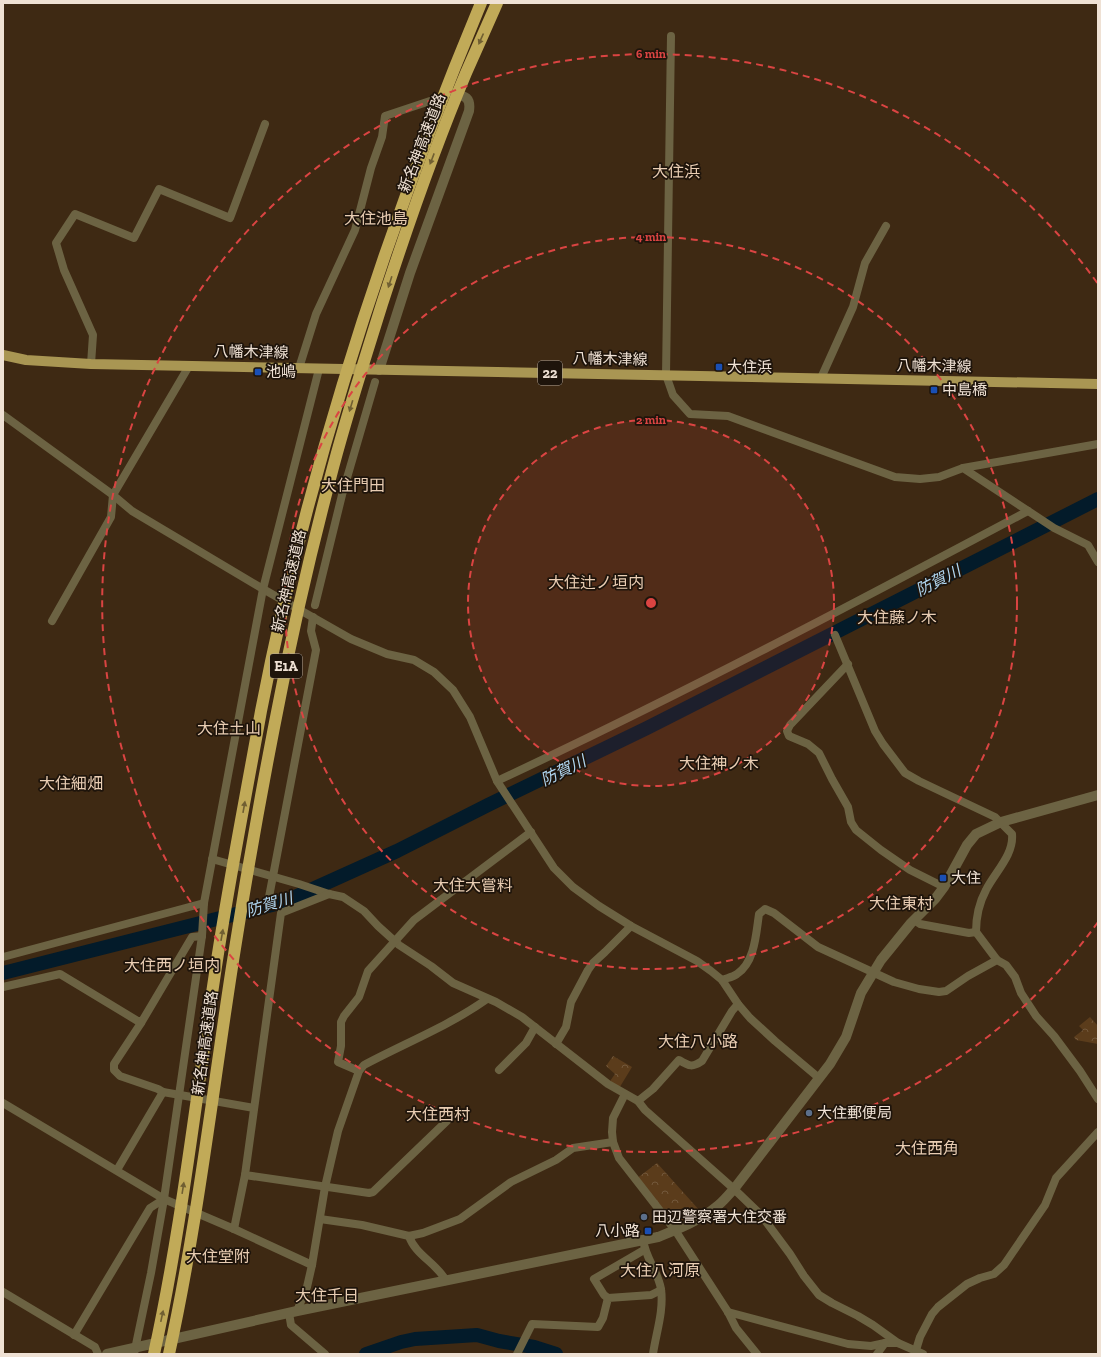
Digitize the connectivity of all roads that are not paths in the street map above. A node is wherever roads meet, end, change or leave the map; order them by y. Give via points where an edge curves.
1 (482, 3) edge
2 (497, 3) edge
3 (671, 36) dead end
4 (453, 93) joint
5 (265, 124) dead end
6 (886, 226) dead end
7 (3, 355) edge
8 (91, 364) junction
9 (189, 366) junction
10 (299, 368) junction
11 (319, 369) junction
12 (379, 370) junction
13 (666, 375) junction
14 (821, 378) junction
15 (375, 382) dead end
16 (1098, 384) edge
17 (3, 415) edge
18 (1098, 444) edge
19 (963, 468) junction
20 (113, 496) junction
21 (1028, 511) junction
22 (1098, 562) edge
23 (263, 589) junction
24 (316, 605) dead end
25 (313, 617) junction
26 (52, 621) dead end
27 (836, 635) dead end
28 (848, 664) junction
29 (497, 781) junction
30 (1098, 795) edge
31 (1001, 822) junction
32 (531, 832) junction
33 (212, 859) junction
34 (274, 876) junction
35 (944, 887) junction
36 (328, 894) junction
37 (269, 897) dead end
38 (204, 903) junction
39 (914, 920) junction
40 (631, 926) junction
41 (976, 932) junction
42 (202, 936) junction
43 (396, 942) junction
44 (4, 956) edge
45 (997, 960) junction
46 (873, 973) junction
47 (722, 980) junction
48 (3, 987) edge
49 (487, 999) junction
50 (738, 1004) junction
51 (140, 1023) junction
52 (536, 1027) junction
53 (556, 1044) junction
54 (500, 1070) dead end
55 (359, 1071) junction
56 (819, 1078) junction
57 (163, 1092) junction
58 (625, 1094) junction
59 (180, 1095) junction
60 (1098, 1099) edge
61 (638, 1101) junction
62 (3, 1103) edge
63 (254, 1108) junction
64 (452, 1116) dead end
65 (1098, 1132) edge
66 (613, 1142) junction
67 (117, 1170) junction
68 (245, 1175) junction
69 (325, 1187) junction
70 (734, 1189) junction
71 (164, 1199) junction
72 (320, 1219) junction
73 (234, 1228) junction
74 (676, 1230) junction
75 (409, 1236) junction
76 (644, 1244) junction
77 (312, 1265) junction
78 (446, 1281) junction
79 (661, 1290) junction
80 (3, 1292) edge
81 (608, 1298) junction
82 (293, 1312) junction
83 (728, 1312) junction
84 (74, 1335) junction
85 (885, 1343) junction
86 (898, 1343) junction
87 (135, 1351) edge
88 (920, 1352) edge
89 (98, 1354) edge
90 (107, 1354) edge
91 (154, 1354) edge
92 (169, 1354) edge
93 (325, 1354) edge
94 (517, 1354) edge
95 (653, 1354) edge
96 (758, 1354) edge
97 (877, 1354) edge

91 -> 1 highway, 新名神高速道路 / E1A, bridge via 164,1306 232,876 262,708 287,589 313,484 378,272 447,85
2 -> 92 highway, 新名神高速道路 / E1A, bridge via 456,97 396,263 333,468 304,580 250,859 183,1289
3 - 13 street
4 - 10 street via 385,116 382,137 355,230 316,314
4 - 12 street via 467,98 470,104 469,111 410,273
5 - 8 street via 230,218 159,190 134,238 75,214 56,242 64,270 93,335
6 - 14 street via 865,263 853,307
7 - 8 main road, 八幡木津線 / 22 via 26,360
8 - 9 main road, 八幡木津線 / 22
9 - 10 main road, 八幡木津線 / 22
9 - 20 street
10 - 11 main road, 八幡木津線 / 22
11 - 12 main road, 八幡木津線 / 22
11 - 23 street
12 - 13 main road, 八幡木津線 / 22
13 - 14 main road, 八幡木津線 / 22
13 - 19 street via 673,395 690,414 728,416 894,477 939,477
14 - 16 main road, 八幡木津線 / 22
15 - 24 street via 342,495
17 - 20 street
18 - 19 street
19 - 21 street
20 - 23 street via 132,511
20 - 26 street via 111,517
21 - 22 street via 1088,545
21 - 29 street via 605,730
23 - 25 street
23 - 33 street
25 - 29 street via 351,639 387,654 414,660 434,672 453,690 470,717
25 - 34 street via 311,630 316,650
27 - 28 street
28 - 31 street via 875,731 905,773 980,809
28 - 35 street via 790,725 787,731 789,736 808,744 819,753 848,807 851,822 856,830 910,870
29 - 32 street
30 - 31 street
31 - 35 street via 976,834 966,845
31 - 41 street via 1012,834 1013,842 986,889 976,919
32 - 40 street via 554,868 573,887
32 - 43 street via 414,920
33 - 34 street
33 - 38 street
34 - 36 street
34 - 37 street
35 - 39 street
36 - 43 street via 343,897 364,911
36 - 63 street via 281,913
38 - 42 street
38 - 44 street
39 - 41 street via 920,924
39 - 46 street
40 - 47 street via 697,961
40 - 53 street via 590,966 571,1002 566,1027
41 - 45 street
42 - 51 street via 192,937
42 - 59 street
43 - 49 street via 453,983
43 - 55 street via 368,971 359,997 342,1022 338,1062
45 - 46 street via 946,991 939,992 907,986
45 - 60 street via 1006,965 1016,977 1021,993 1036,1016 1080,1071
46 - 47 street via 818,947 765,909 759,914 756,939 748,964 737,974
46 - 56 street via 861,993 846,1037
47 - 50 street
48 - 51 street via 60,974
49 - 52 street
49 - 55 street via 448,1024 364,1065
50 - 56 street via 775,1041
50 - 61 street via 702,1061 689,1066 679,1060 653,1089
51 - 57 street via 114,1064 114,1070 120,1076
52 - 53 street
52 - 54 street via 526,1043
53 - 58 street
55 - 69 street via 338,1131
56 - 70 street
57 - 59 street
57 - 67 street
58 - 61 street
58 - 66 street via 613,1118
59 - 63 street
59 - 71 street
61 - 70 street
62 - 67 street
63 - 68 street
64 - 69 street via 373,1192
65 - 88 street via 1056,1178 1045,1204 1004,1265 994,1274 967,1284 932,1314 920,1337
66 - 74 street via 619,1158
66 - 75 street via 573,1148 556,1160 511,1182 460,1219 423,1234
67 - 71 street
68 - 69 street
68 - 73 street
69 - 72 street
70 - 74 street via 717,1207
70 - 86 street via 760,1215 819,1295 874,1325
71 - 73 street
71 - 84 street via 150,1208
71 - 87 street
72 - 75 street
72 - 77 street
73 - 77 street
74 - 76 street
74 - 83 street
75 - 78 street via 422,1255
76 - 78 street
76 - 79 street
76 - 81 street via 594,1279
77 - 82 street via 306,1287
78 - 82 street
79 - 81 street via 651,1295
79 - 95 street via 661,1320
80 - 84 street
81 - 94 street via 598,1327 532,1324
82 - 87 street
82 - 93 street via 291,1325
83 - 85 street via 848,1344 871,1346
83 - 96 street via 736,1328
84 - 89 street via 95,1347
85 - 86 street
85 - 97 street
86 - 88 street
87 - 90 street

